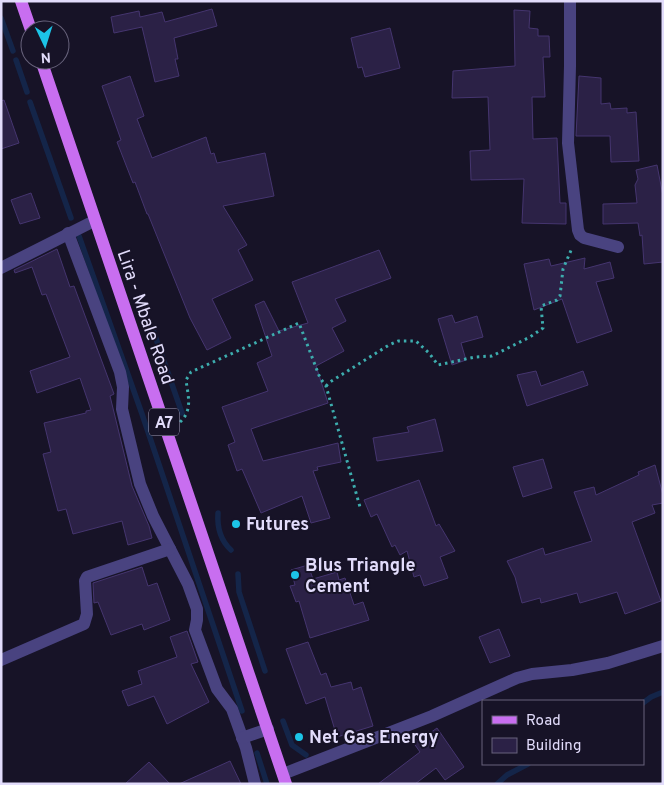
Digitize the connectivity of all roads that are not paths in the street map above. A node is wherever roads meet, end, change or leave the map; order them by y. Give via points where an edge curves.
1 (21, 1) edge
2 (570, 1) edge
3 (28, 20) edge
4 (44, 70) edge
5 (94, 221) junction
6 (68, 233) junction
7 (618, 247) dead end
8 (1, 268) edge
9 (170, 549) junction
10 (663, 646) edge
11 (1, 660) edge
12 (268, 729) junction
13 (242, 738) junction
14 (285, 779) edge
15 (255, 784) edge

1 - 3 main road
2 - 7 street via 568,142 580,235
4 - 5 main road, Lira - Mbale Road / A7
5 - 6 street
5 - 12 main road, Lira - Mbale Road / A7
6 - 8 street
6 - 9 street via 120,372 122,409 140,484
9 - 11 street via 87,577 84,624
9 - 13 street via 197,609 195,630 202,652 217,689 232,709
10 - 14 street via 608,663 517,678
12 - 13 street
12 - 14 main road, Lira - Mbale Road / A7
13 - 15 street

